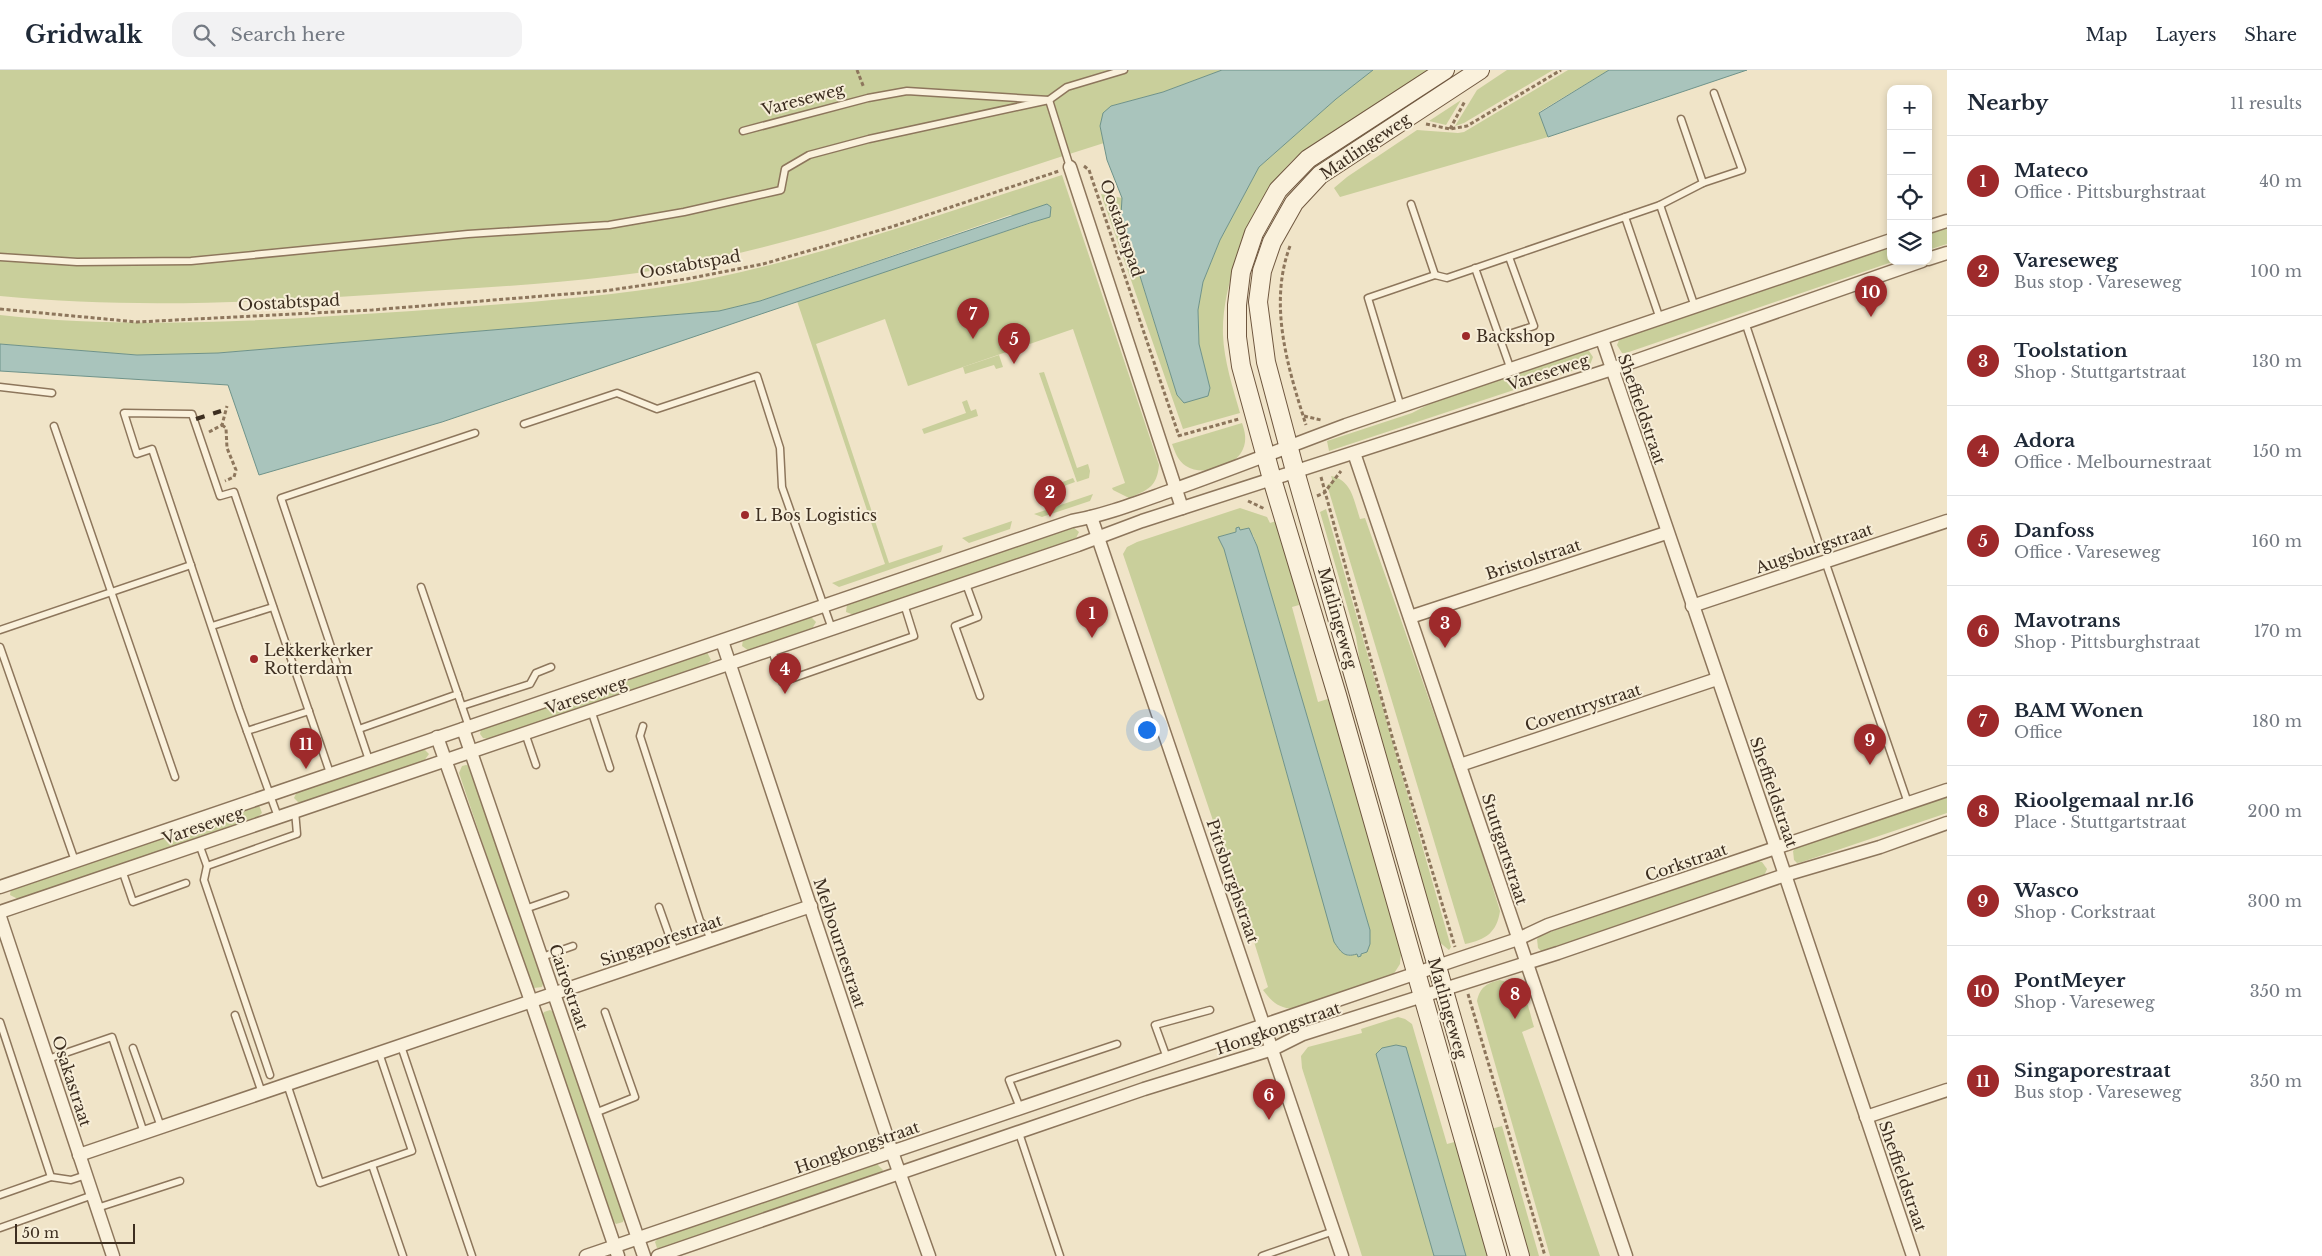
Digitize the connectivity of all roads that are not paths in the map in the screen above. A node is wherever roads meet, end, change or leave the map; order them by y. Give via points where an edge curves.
1 (1124, 70) edge
2 (1446, 70) edge
3 (1480, 70) edge
4 (1714, 93) dead end
5 (1049, 100) junction
6 (1681, 119) dead end
7 (743, 132) dead end
8 (1070, 167) joint
9 (1703, 183) junction
10 (1411, 204) dead end
11 (1660, 205) junction
12 (1625, 217) junction
13 (1947, 221) edge
14 (1932, 226) edge
15 (1887, 241) edge
16 (1947, 253) edge
17 (0, 257) edge
18 (1509, 257) junction
19 (1932, 258) edge
20 (1910, 265) edge
21 (1475, 268) junction
22 (1435, 275) junction
23 (1695, 308) junction
24 (1660, 320) junction
25 (1745, 322) junction
26 (1500, 337) junction
27 (1602, 340) junction
28 (1612, 368) junction
29 (1511, 370) junction
30 (0, 388) edge
31 (52, 393) dead end
32 (1401, 407) junction
33 (524, 424) dead end
34 (54, 426) dead end
35 (475, 433) dead end
36 (1288, 447) junction
37 (1354, 453) junction
38 (1266, 457) junction
39 (1295, 471) junction
40 (1272, 479) junction
41 (1176, 489) junction
42 (1182, 508) junction
43 (1091, 517) junction
44 (1947, 521) edge
45 (1666, 533) junction
46 (1098, 537) junction
47 (1818, 541) dead end
48 (1825, 561) junction
49 (191, 565) junction
50 (966, 584) junction
51 (421, 587) dead end
52 (111, 592) junction
53 (904, 604) junction
54 (824, 606) junction
55 (1692, 606) junction
56 (273, 607) junction
57 (1410, 617) junction
58 (212, 626) junction
59 (832, 629) junction
60 (0, 630) edge
61 (722, 641) junction
62 (0, 647) edge
63 (772, 650) junction
64 (729, 664) junction
65 (551, 667) dead end
66 (1717, 679) junction
67 (458, 694) junction
68 (980, 696) dead end
69 (462, 706) junction
70 (591, 710) junction
71 (309, 711) junction
72 (643, 726) dead end
73 (466, 728) junction
74 (359, 729) junction
75 (247, 731) junction
76 (525, 733) junction
77 (437, 737) junction
78 (471, 751) junction
79 (445, 759) junction
80 (369, 760) junction
81 (536, 765) dead end
82 (1460, 765) junction
83 (610, 768) dead end
84 (330, 773) junction
85 (175, 777) dead end
86 (1947, 790) edge
87 (270, 793) junction
88 (1908, 803) junction
89 (295, 811) junction
90 (278, 817) junction
91 (1947, 823) edge
92 (199, 844) junction
93 (1776, 848) junction
94 (75, 861) junction
95 (207, 866) junction
96 (122, 870) junction
97 (1785, 875) junction
98 (186, 883) dead end
99 (0, 887) edge
100 (565, 895) dead end
101 (660, 906) dead end
102 (811, 906) junction
103 (525, 909) junction
104 (0, 912) edge
105 (0, 917) edge
106 (1518, 938) junction
107 (711, 940) junction
108 (574, 946) dead end
109 (675, 952) junction
110 (542, 957) junction
111 (1526, 962) junction
112 (1436, 966) junction
113 (1415, 974) junction
114 (1443, 990) junction
115 (554, 994) junction
116 (1422, 997) junction
117 (531, 1002) junction
118 (1210, 1010) dead end
119 (605, 1012) dead end
120 (235, 1014) dead end
121 (0, 1022) edge
122 (1265, 1025) junction
123 (1117, 1044) dead end
124 (400, 1046) junction
125 (133, 1048) dead end
126 (1273, 1049) junction
127 (379, 1053) junction
128 (1167, 1058) junction
129 (48, 1059) junction
130 (1138, 1068) junction
131 (270, 1075) dead end
132 (287, 1084) junction
133 (1144, 1090) junction
134 (1947, 1090) edge
135 (262, 1093) junction
136 (1020, 1108) junction
137 (595, 1113) junction
138 (1866, 1117) junction
139 (161, 1127) junction
140 (144, 1133) junction
141 (1019, 1133) junction
142 (892, 1152) junction
143 (80, 1154) junction
144 (372, 1165) junction
145 (86, 1174) junction
146 (900, 1174) junction
147 (51, 1177) junction
148 (180, 1182) dead end
149 (0, 1195) edge
150 (93, 1195) junction
151 (98, 1208) junction
152 (0, 1228) edge
153 (1334, 1231) junction
154 (638, 1239) junction
155 (616, 1251) edge
156 (114, 1256) edge
157 (402, 1256) edge
158 (472, 1256) edge
159 (586, 1256) edge
160 (644, 1256) edge
161 (658, 1256) edge
162 (929, 1256) edge
163 (1060, 1256) edge
164 (1262, 1256) edge
165 (1342, 1256) edge
166 (1497, 1256) edge
167 (1520, 1256) edge
168 (1626, 1256) edge
169 (1913, 1256) edge

1 - 5 lane via 1067,88
2 - 38 main road, Matlingeweg via 1308,159 1278,190 1254,233 1241,272 1237,337 1241,366
3 - 36 main road, Matlingeweg via 1320,176 1294,203 1272,242 1262,271 1258,302 1266,362
4 - 9 lane via 1742,170
5 - 7 lane, Vareseweg via 896,92
5 - 8 lane
5 - 17 lane via 809,155 785,168 781,190 684,212 609,224 191,261 77,262
6 - 9 lane
8 - 41 street
9 - 11 lane
10 - 22 lane
11 - 12 lane
11 - 23 lane
12 - 18 lane
12 - 24 lane
13 - 14 street
15 - 23 street, Vareseweg
16 - 19 street
18 - 21 lane
18 - 26 lane via 1534,326
20 - 25 street, Vareseweg
21 - 22 lane via 1447,278
21 - 26 lane
22 - 32 lane via 1368,298
23 - 24 street, Vareseweg
24 - 27 street, Vareseweg
25 - 28 street, Vareseweg
25 - 47 lane
26 - 29 lane
27 - 28 street, Sheffieldstraat
27 - 29 street, Vareseweg
28 - 37 street, Vareseweg
28 - 45 street, Sheffieldstraat
29 - 32 street, Vareseweg
30 - 31 lane
32 - 36 street, Vareseweg
33 - 54 lane via 617,393 657,409 757,376 780,448 782,487
34 - 52 lane
35 - 74 lane via 281,498
36 - 38 street, Vareseweg
36 - 39 main road, Matlingeweg
37 - 39 street, Vareseweg
37 - 57 street, Stuttgartstraat
38 - 40 main road, Matlingeweg
38 - 41 street, Vareseweg
39 - 40 street, Vareseweg
39 - 112 main road, Matlingeweg
40 - 42 street, Vareseweg
40 - 113 main road, Matlingeweg
41 - 42 street
41 - 43 street, Vareseweg
42 - 46 street, Vareseweg
43 - 46 street, Pittsburghstraat
43 - 54 street, Vareseweg
44 - 48 street, Augsburgstraat
45 - 55 street, Sheffieldstraat
45 - 57 street, Bristolstraat
46 - 50 street, Vareseweg
46 - 122 street, Pittsburghstraat
48 - 55 street, Augsburgstraat
48 - 88 lane
49 - 52 lane
49 - 56 lane via 152,449 137,454 124,413 192,414 220,496 234,492
49 - 58 lane
50 - 53 street, Vareseweg
50 - 68 lane via 978,617 955,626
51 - 67 lane
52 - 60 lane
52 - 85 lane
53 - 59 street, Vareseweg
53 - 63 lane via 914,636 782,682
54 - 59 lane
54 - 61 street, Vareseweg
55 - 66 street, Sheffieldstraat
56 - 58 lane
56 - 71 lane
57 - 82 street, Stuttgartstraat
58 - 75 lane
59 - 63 street, Vareseweg
61 - 64 street, Melbournestraat
61 - 73 street, Vareseweg
62 - 94 lane
63 - 64 street, Vareseweg
64 - 70 street, Vareseweg
64 - 102 street, Melbournestraat
65 - 69 lane via 536,673 530,684
66 - 82 street, Coventrystraat
66 - 93 street, Sheffieldstraat
67 - 69 lane
67 - 74 lane
69 - 73 lane
70 - 76 street, Vareseweg
70 - 83 lane
71 - 75 lane
71 - 84 lane
72 - 107 lane via 640,736 700,922
73 - 77 street, Vareseweg
73 - 78 street, Cairostraat
74 - 80 lane
75 - 87 lane
76 - 78 street, Vareseweg
76 - 81 lane
77 - 79 street
77 - 80 street, Vareseweg
78 - 79 street, Vareseweg
78 - 103 street, Cairostraat
79 - 89 street, Vareseweg
79 - 117 street
80 - 84 street, Vareseweg
82 - 106 street, Stuttgartstraat
84 - 87 street, Vareseweg
86 - 88 street, Corkstraat
87 - 90 lane
87 - 94 street, Vareseweg
88 - 93 street, Corkstraat
89 - 90 street, Vareseweg
89 - 95 lane via 297,834
90 - 92 street, Vareseweg
91 - 97 street
92 - 95 lane
92 - 96 street, Vareseweg
93 - 97 street, Sheffieldstraat
93 - 106 street, Corkstraat
94 - 99 street, Vareseweg
95 - 131 lane via 204,880
96 - 98 lane via 133,902
96 - 104 street, Vareseweg
97 - 111 street
97 - 138 street, Sheffieldstraat
100 - 103 lane
101 - 109 lane
102 - 107 street, Singaporestraat
102 - 142 street, Melbournestraat
103 - 110 street, Cairostraat
105 - 129 street, Osakastraat
106 - 111 street, Stuttgartstraat
106 - 112 street, Corkstraat
107 - 109 street, Singaporestraat
108 - 110 lane
109 - 115 street, Singaporestraat
110 - 115 street, Cairostraat
111 - 114 street
111 - 168 street, Stuttgartstraat
112 - 113 street, Hongkongstraat
112 - 114 main road, Matlingeweg
113 - 116 main road, Matlingeweg
113 - 122 street, Hongkongstraat
114 - 116 street, Hongkongstraat
114 - 167 main road, Matlingeweg
115 - 117 street, Singaporestraat
115 - 137 street, Cairostraat
116 - 126 street, Hongkongstraat via 1303,1034
116 - 166 main road, Matlingeweg
117 - 124 street, Singaporestraat
117 - 155 street
118 - 128 lane via 1155,1025
119 - 137 lane via 635,1097
120 - 135 lane
121 - 147 lane
122 - 126 street, Pittsburghstraat
122 - 128 street, Hongkongstraat
123 - 136 lane via 1009,1080
124 - 127 street, Singaporestraat
124 - 158 lane
125 - 139 lane
126 - 133 street, Hongkongstraat
126 - 153 street, Pittsburghstraat
127 - 132 street, Singaporestraat
127 - 144 lane via 412,1151
128 - 130 street, Hongkongstraat
129 - 140 lane via 112,1037
129 - 143 street, Osakastraat
130 - 133 street
130 - 136 street, Hongkongstraat
132 - 135 street, Singaporestraat
132 - 144 lane via 320,1182
133 - 141 street, Hongkongstraat
134 - 138 street
135 - 139 street, Singaporestraat
136 - 142 street, Hongkongstraat
137 - 154 street, Cairostraat
138 - 169 street, Sheffieldstraat
139 - 140 street, Singaporestraat
140 - 143 street, Singaporestraat
141 - 146 street, Hongkongstraat
141 - 163 lane
142 - 146 street, Melbournestraat
142 - 154 street, Hongkongstraat
143 - 145 street, Osakastraat
144 - 157 lane
145 - 147 lane via 71,1180
145 - 150 street, Osakastraat
146 - 161 street, Hongkongstraat
146 - 162 street, Melbournestraat
147 - 149 lane
148 - 151 lane
150 - 151 street, Osakastraat
150 - 152 lane
151 - 156 street, Osakastraat
153 - 164 lane
153 - 165 street, Pittsburghstraat
154 - 155 street, Hongkongstraat
154 - 160 street, Cairostraat
155 - 159 street, Hongkongstraat

